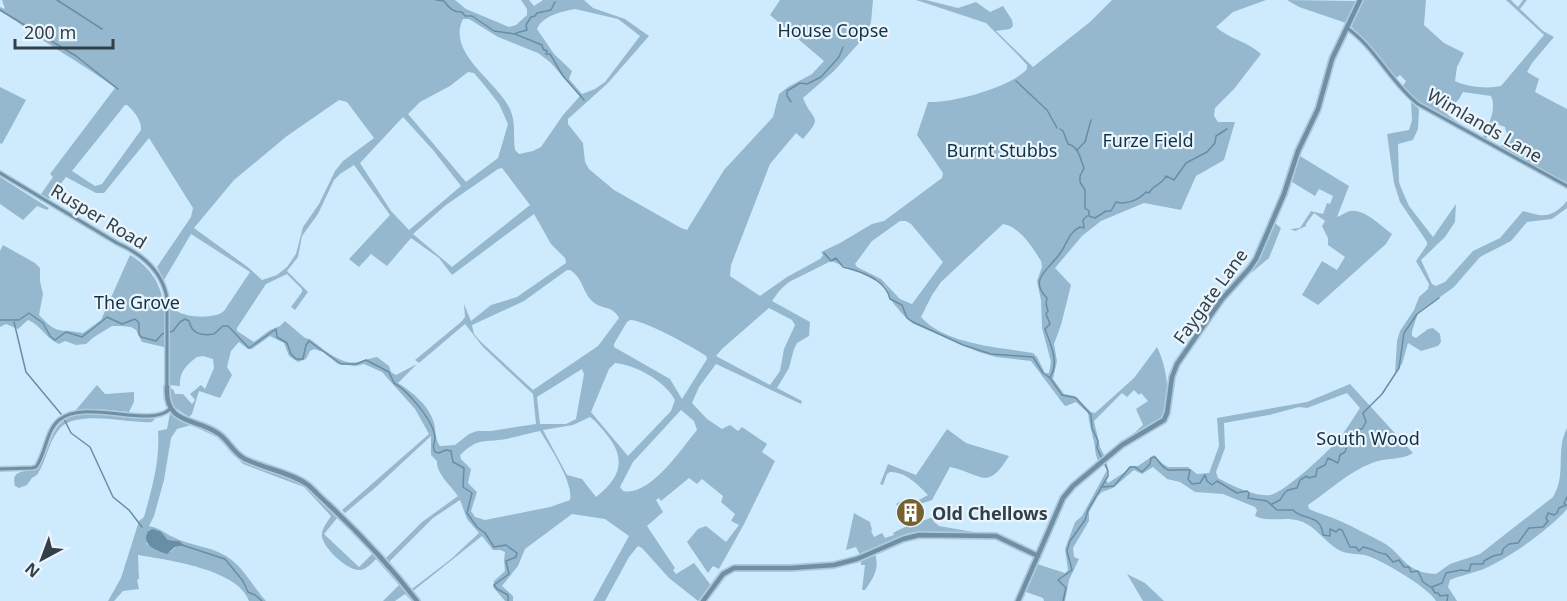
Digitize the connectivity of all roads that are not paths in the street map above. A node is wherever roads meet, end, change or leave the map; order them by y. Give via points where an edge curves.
1 (1360, 0) edge
2 (1346, 28) junction
3 (0, 173) edge
4 (1567, 186) edge
5 (167, 387) joint
6 (170, 409) junction
7 (0, 469) edge
8 (1038, 556) junction
9 (417, 601) edge
10 (703, 601) edge
11 (1018, 601) edge

1 - 2 street, Faygate Lane
2 - 4 street, Wimlands Lane via 1418,104
2 - 8 street, Faygate Lane via 1331,62 1318,109 1255,262 1222,298 1178,363 1164,420 1125,443 1064,496
3 - 5 street, Rusper Road via 147,261 166,291
5 - 6 street, Rusper Road
6 - 7 street via 161,415 93,411 69,415 56,423 36,467
6 - 9 street via 219,434 243,458 309,486 358,531
8 - 10 street via 996,536 919,534 834,565 734,568 723,574
8 - 11 street, Faygate Lane

